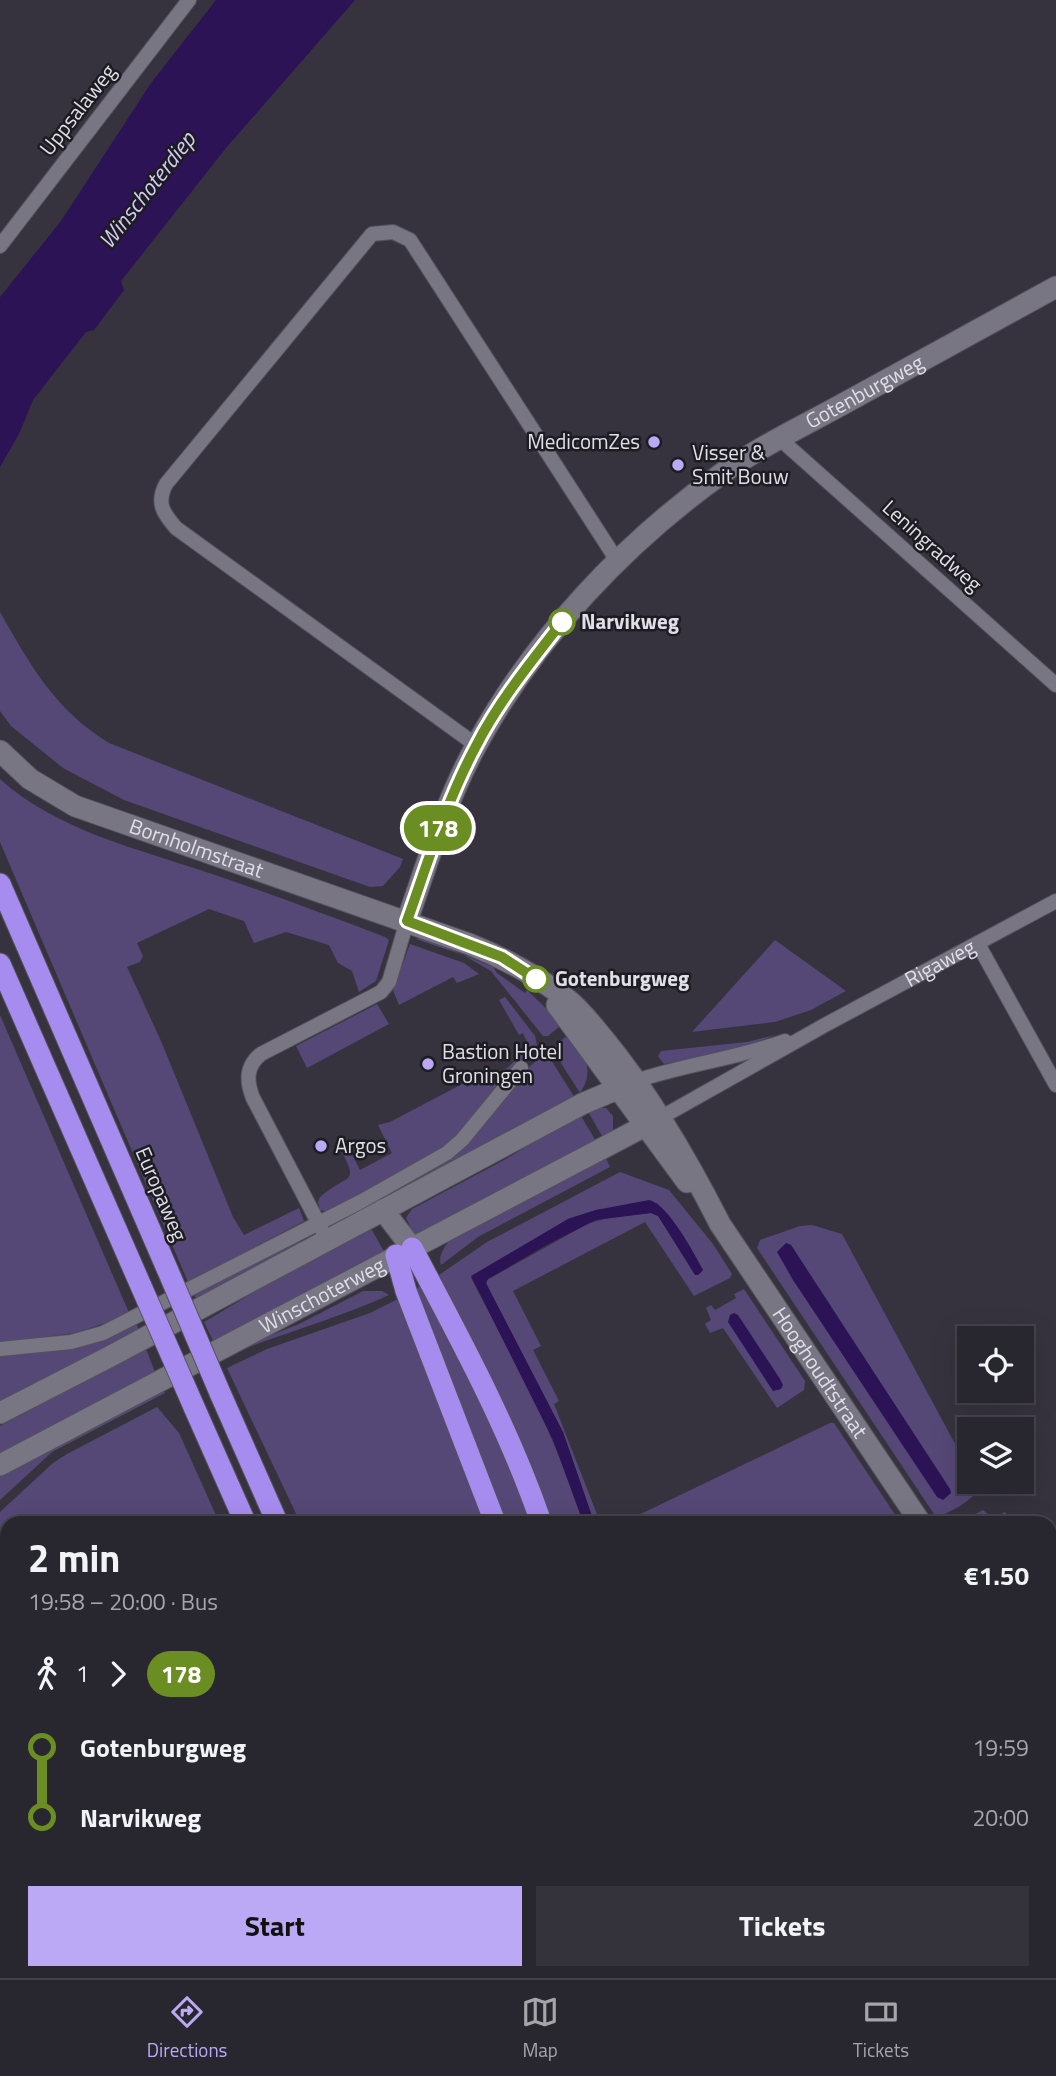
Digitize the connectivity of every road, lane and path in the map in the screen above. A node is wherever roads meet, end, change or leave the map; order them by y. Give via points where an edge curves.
1 (190, 0) edge
2 (0, 246) edge
3 (1056, 287) edge
4 (780, 439) junction
5 (618, 562) junction
6 (1056, 684) edge
7 (476, 745) junction
8 (0, 751) edge
9 (0, 884) edge
10 (1056, 901) edge
11 (407, 921) junction
12 (978, 944) junction
13 (0, 964) edge
14 (825, 1026) junction
15 (521, 1068) dead end
16 (627, 1085) junction
17 (1056, 1085) edge
18 (653, 1123) junction
19 (383, 1210) junction
20 (323, 1232) junction
21 (404, 1252) junction
22 (0, 1349) edge
23 (0, 1413) edge
24 (239, 1436) junction
25 (0, 1465) edge
26 (242, 1516) edge
27 (274, 1516) edge
28 (286, 1516) edge
29 (493, 1516) edge
30 (539, 1516) edge
31 (916, 1516) edge

1 - 2 street, Uppsalaweg
3 - 4 street, Gotenburgweg
4 - 5 street, Gotenburgweg via 670,513
4 - 6 street, Leningradweg
5 - 7 street, Gotenburgweg via 566,616 505,697
5 - 7 street via 410,240 393,232 372,234 166,484 161,512 176,528
7 - 11 street, Gotenburgweg via 442,817
8 - 11 street, Bornholmstraat via 30,779 75,806
9 - 24 highway, Europaweg, bridge
10 - 12 street, Rigaweg
11 - 16 street, Bornholmstraat via 502,957 536,979 588,1046
11 - 20 street via 389,982 381,992 261,1054 249,1070 253,1098
12 - 14 street, Rigaweg
12 - 17 street
13 - 26 highway, bridge
14 - 16 street, Rigaweg via 755,1052 664,1071
14 - 18 street, Rigaweg
15 - 20 street via 447,1153
16 - 18 street, Hooghoudtstraat
16 - 19 street via 582,1104
18 - 21 street, Winschoterweg
18 - 31 street, Hooghoudtstraat
19 - 20 street
19 - 21 street
20 - 22 street via 103,1333 71,1342
20 - 23 street
21 - 25 street, Winschoterweg
21 - 29 highway via 406,1291
21 - 30 highway via 497,1410
24 - 27 highway, Europaweg
24 - 28 highway

